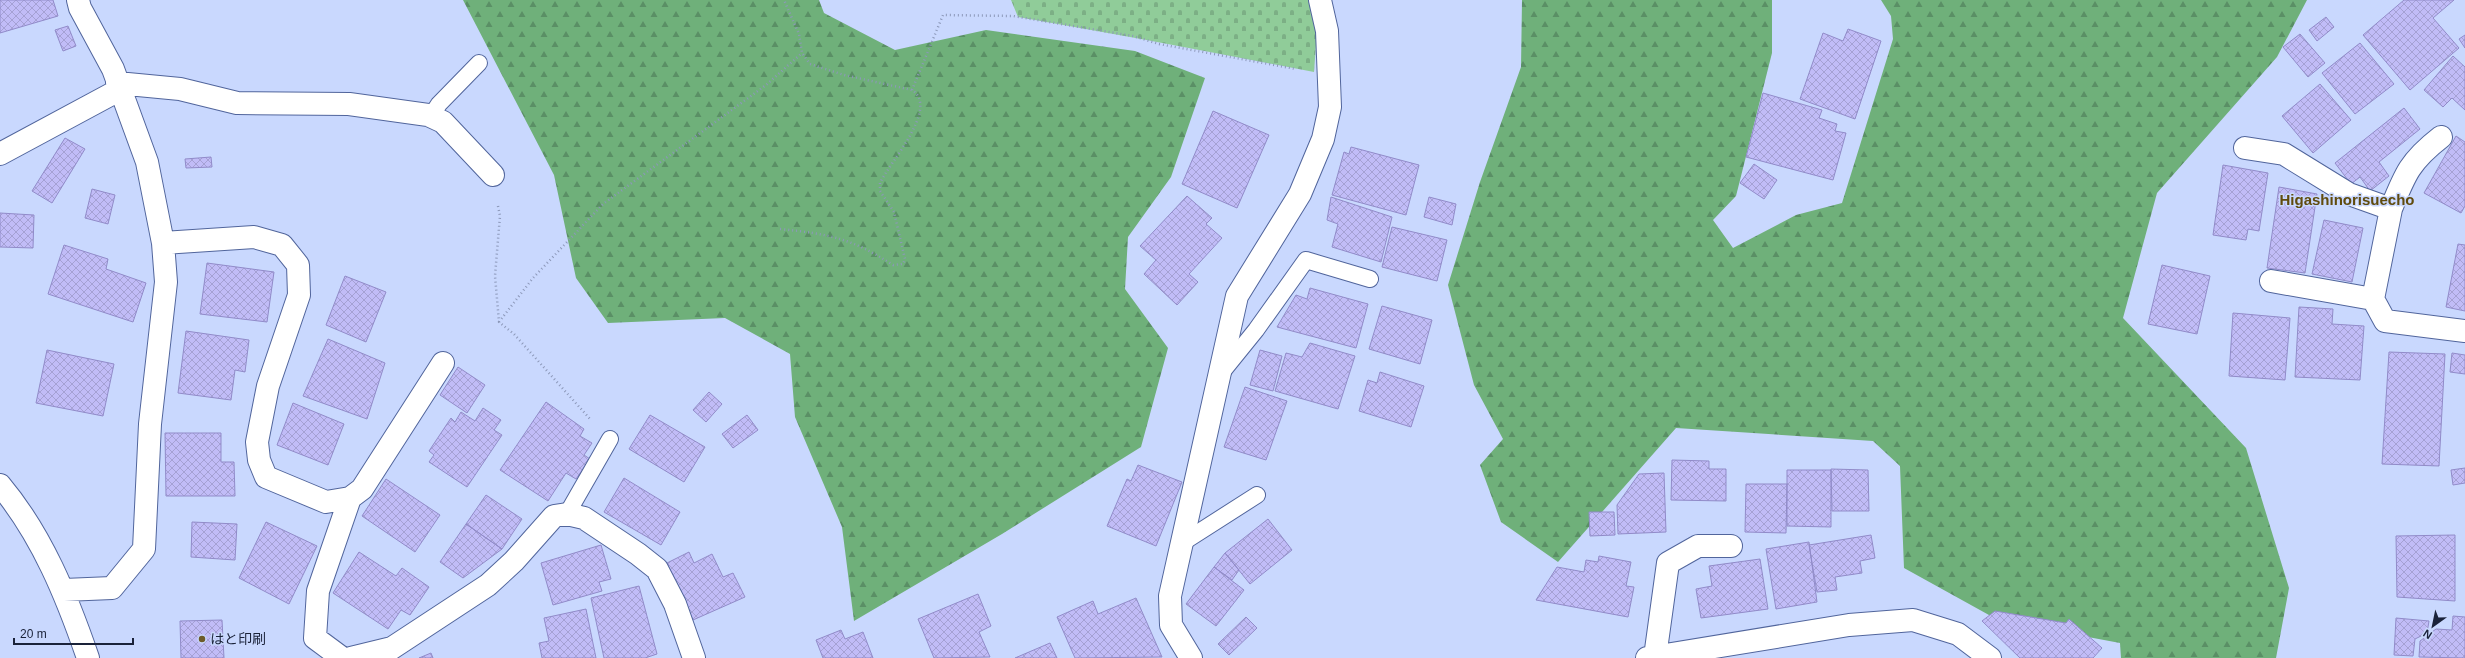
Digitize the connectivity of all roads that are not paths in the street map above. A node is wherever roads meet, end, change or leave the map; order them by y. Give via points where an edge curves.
1 (78, 0) edge
2 (1320, 0) edge
3 (479, 63) dead end
4 (118, 86) junction
5 (431, 116) junction
6 (2441, 137) dead end
7 (2245, 148) dead end
8 (0, 154) edge
9 (493, 175) road end
10 (2391, 209) junction
11 (163, 244) junction
12 (1370, 279) dead end
13 (2271, 281) dead end
14 (2372, 299) junction
15 (2465, 331) edge
16 (443, 362) dead end
17 (1220, 374) junction
18 (610, 439) road end
19 (0, 485) edge
20 (1257, 495) dead end
21 (350, 498) junction
22 (567, 514) junction
23 (1182, 543) junction
24 (1731, 546) dead end
25 (64, 590) junction
26 (1651, 657) edge
27 (88, 658) edge
28 (342, 658) edge
29 (350, 658) edge
30 (694, 658) edge
31 (1191, 658) edge
32 (1990, 658) edge

1 - 4 street via 113,69
2 - 17 street via 1327,31 1330,107 1323,139 1300,194 1237,296
3 - 5 lane via 439,104
4 - 5 street via 180,89 237,103 349,104
4 - 8 street
4 - 11 street via 147,162
5 - 9 street via 443,122
6 - 10 street via 2420,153 2407,170
7 - 10 street via 2284,154 2349,194
10 - 14 street
11 - 21 street via 254,238 282,245 298,265 299,295 268,386 257,442 259,460 266,478 326,502
11 - 25 street via 166,282 150,424 144,549 112,588
12 - 17 lane via 1306,260 1256,330
13 - 14 street
14 - 15 street via 2385,322
16 - 21 street via 362,489
17 - 23 street
18 - 22 lane
19 - 25 street via 17,505
20 - 23 lane
21 - 28 street via 318,591 315,638
22 - 29 street via 554,516 514,561 488,585 392,648
22 - 30 street via 584,518 657,569 675,604
23 - 31 street via 1170,596 1171,624
24 - 26 street via 1698,546 1668,563
25 - 27 street
26 - 32 street via 1849,625 1913,620 1958,634

